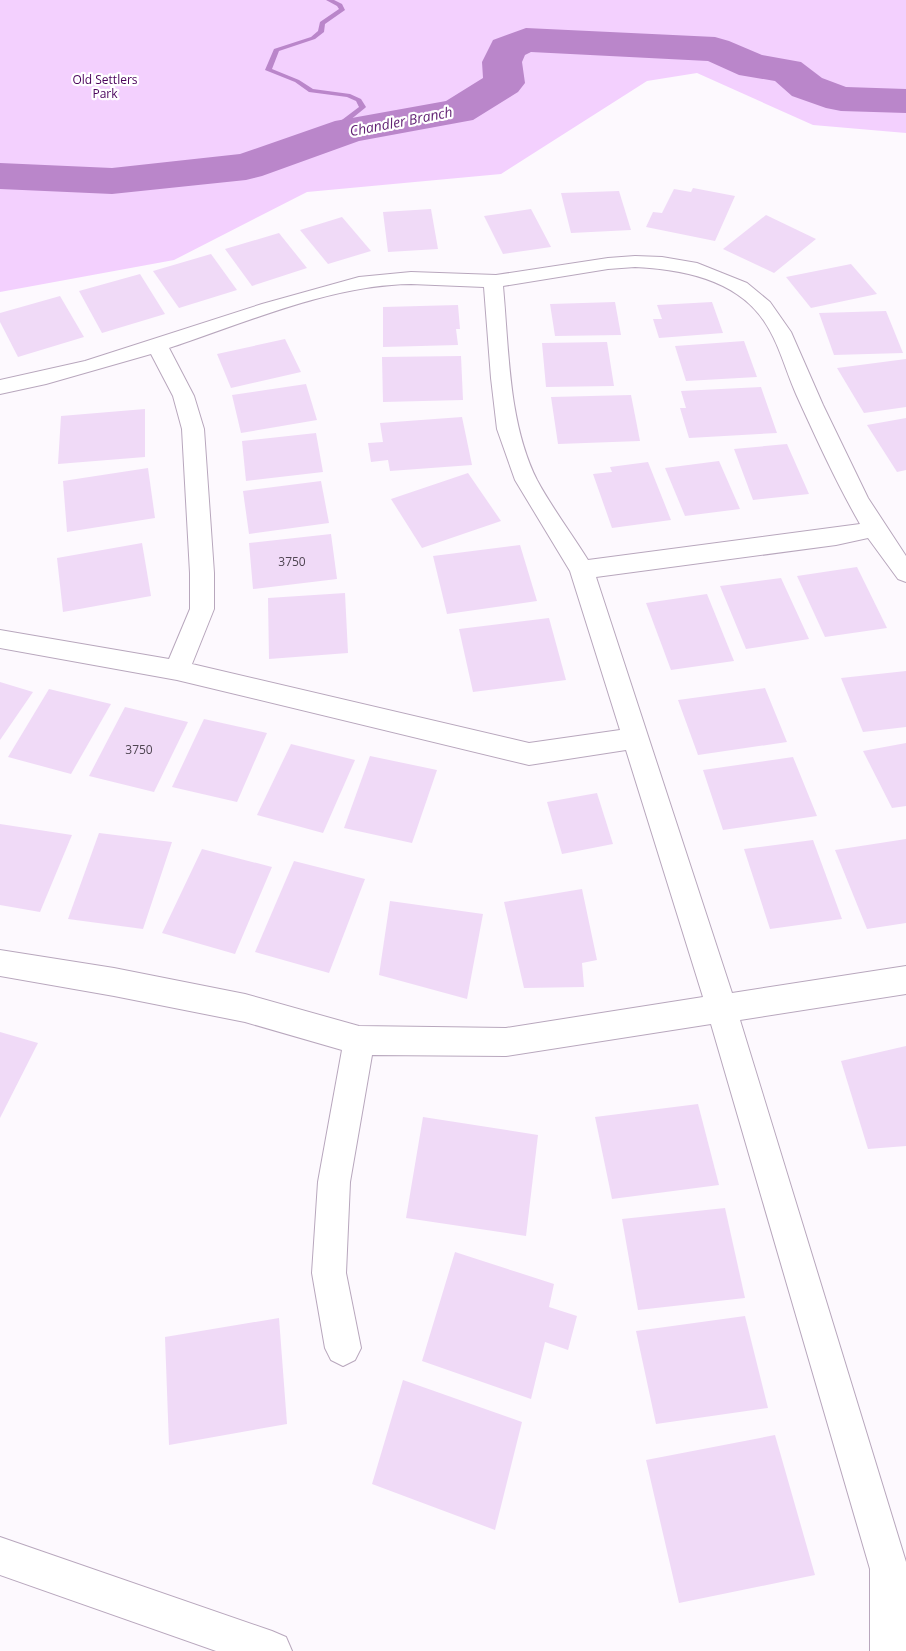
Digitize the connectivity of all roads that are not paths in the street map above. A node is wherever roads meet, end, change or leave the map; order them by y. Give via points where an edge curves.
1 (493, 282) junction
2 (157, 346) junction
3 (0, 387) edge
4 (874, 530) junction
5 (582, 570) junction
6 (906, 573) edge
7 (0, 639) edge
8 (177, 670) junction
9 (634, 738) junction
10 (0, 963) edge
11 (906, 980) edge
12 (721, 1007) junction
13 (360, 1040) junction
14 (342, 1348) dead end
15 (0, 1556) edge
16 (272, 1651) edge
17 (890, 1651) edge

1 - 2 lane via 413,278 362,282
1 - 4 lane via 596,265 651,260 683,265 710,274 752,295 780,330 810,401
1 - 5 lane via 508,429 526,480
2 - 3 lane via 34,381
2 - 8 lane via 180,387 190,414 202,572 202,609
4 - 5 lane
4 - 6 lane
5 - 9 lane
7 - 8 lane
8 - 9 lane via 529,754
9 - 12 lane
10 - 13 lane via 245,1008
11 - 12 lane
12 - 13 lane via 506,1042
12 - 17 lane via 889,1570
13 - 14 lane via 334,1182 329,1273
15 - 16 lane

